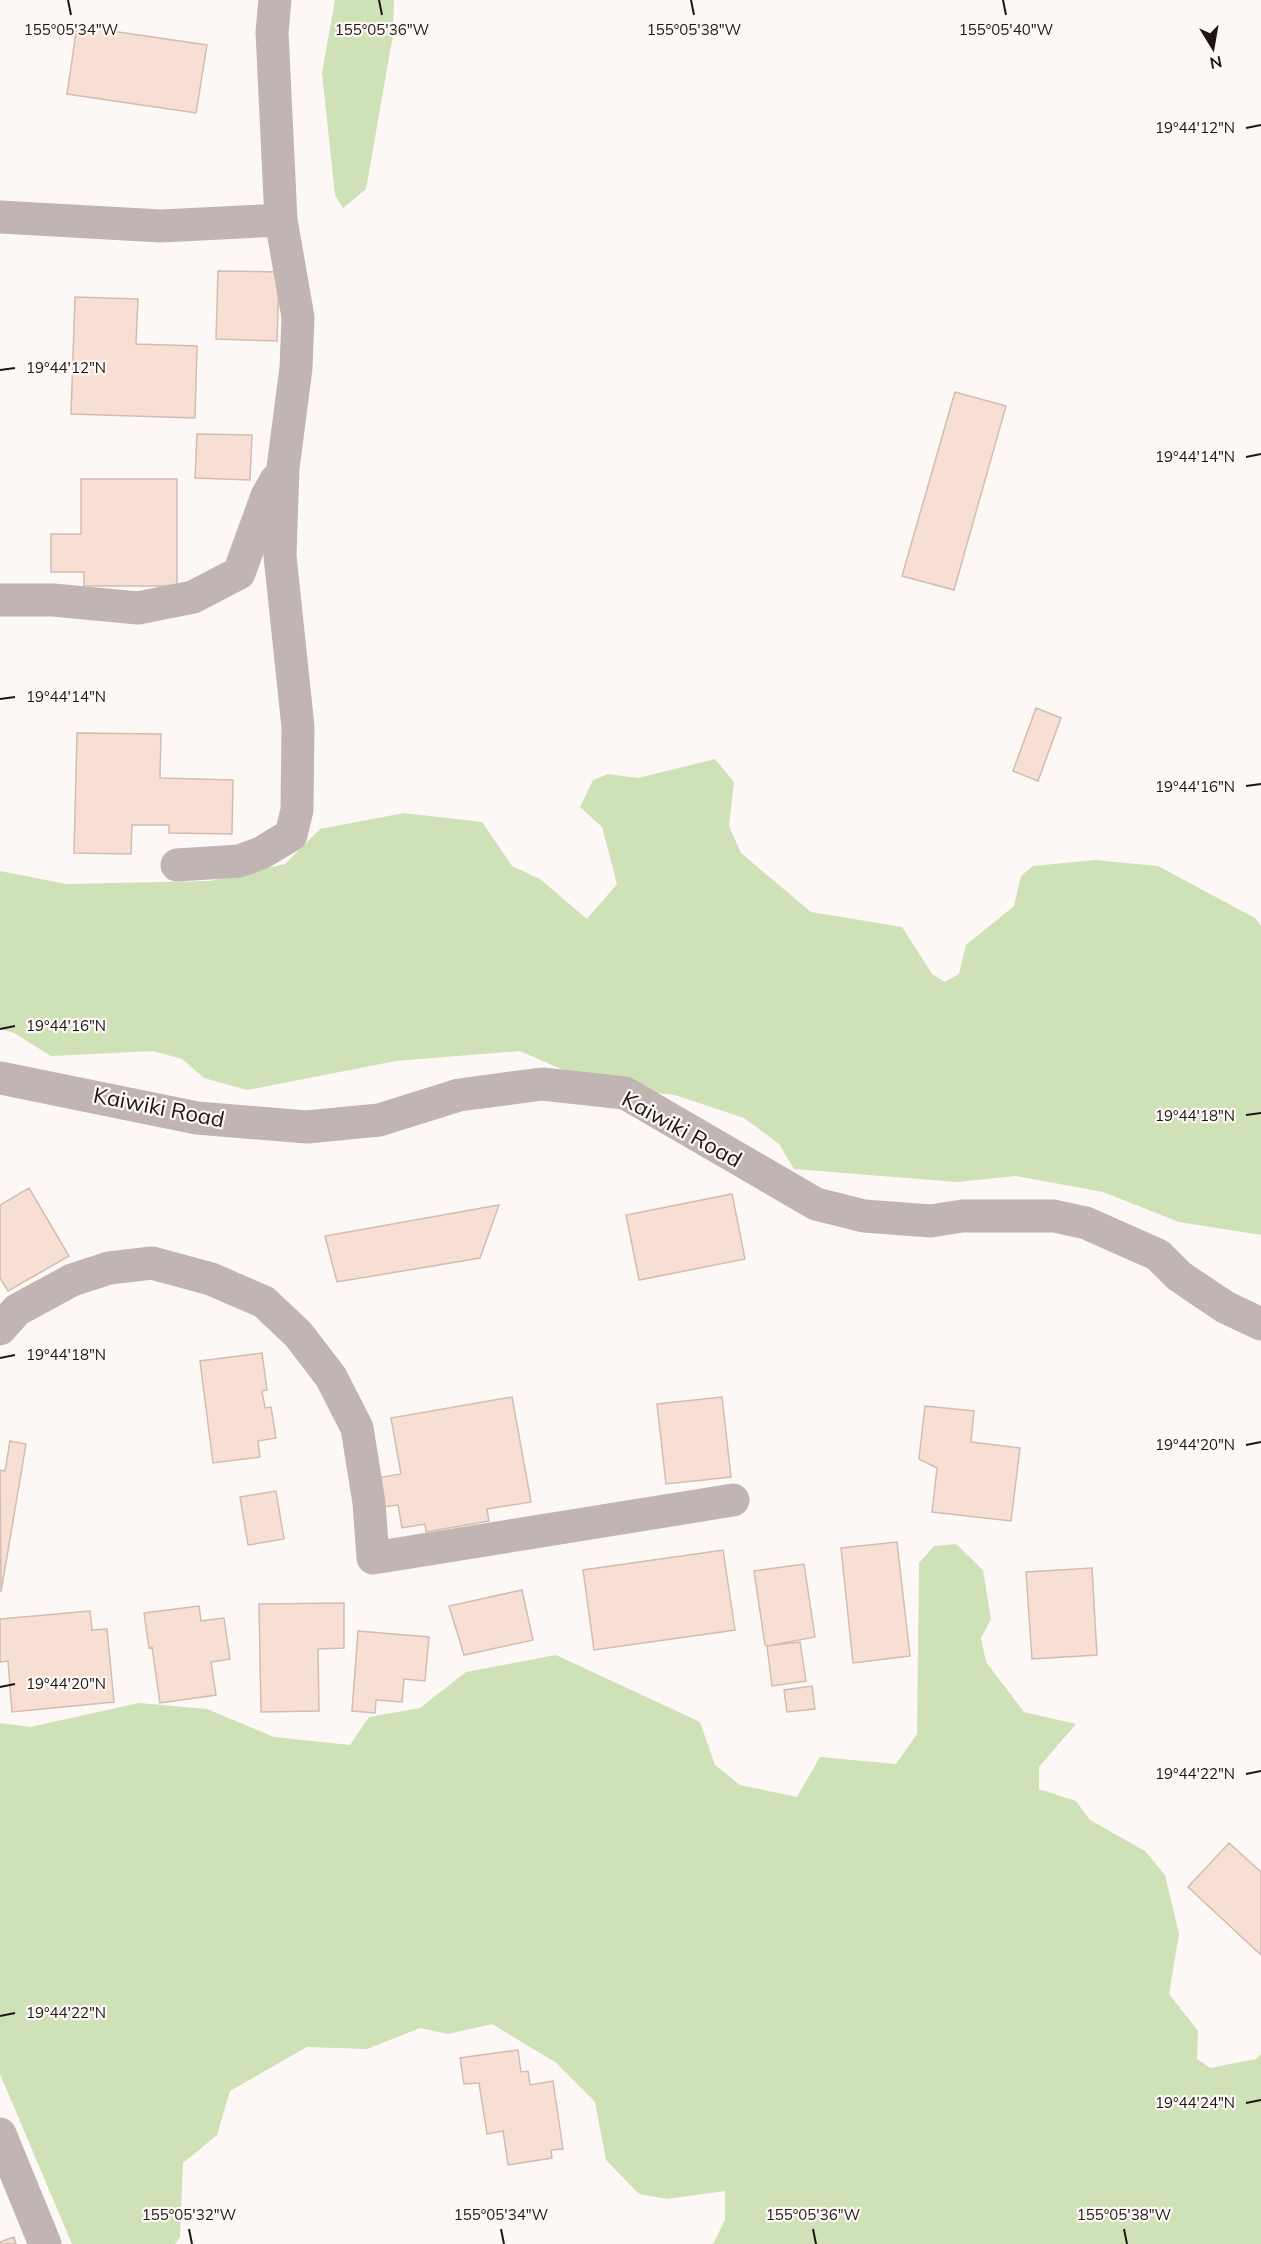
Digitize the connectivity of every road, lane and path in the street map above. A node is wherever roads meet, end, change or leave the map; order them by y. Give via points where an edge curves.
1 (275, 0) edge
2 (0, 217) edge
3 (281, 220) junction
4 (284, 468) junction
5 (0, 600) edge
6 (177, 865) dead end
7 (0, 1077) edge
8 (1261, 1324) edge
9 (0, 1329) edge
10 (732, 1500) dead end
11 (0, 2134) edge
12 (45, 2244) edge

1 - 3 street via 272,32
2 - 3 street via 161,226
3 - 4 street via 298,317
4 - 5 street via 267,496 239,573 193,597 138,608 53,600
4 - 6 street via 280,556 298,727 297,810 291,835 239,861
7 - 8 street, Kaiwiki Road via 197,1118 307,1127 379,1120 459,1095 542,1084 625,1093 816,1204 864,1216 931,1221 962,1216 1054,1216 1086,1223 1158,1255 1179,1276 1225,1307
9 - 10 street via 17,1310 72,1280 109,1268 152,1263 211,1279 264,1302 298,1334 331,1377 357,1428 373,1558
11 - 12 street

